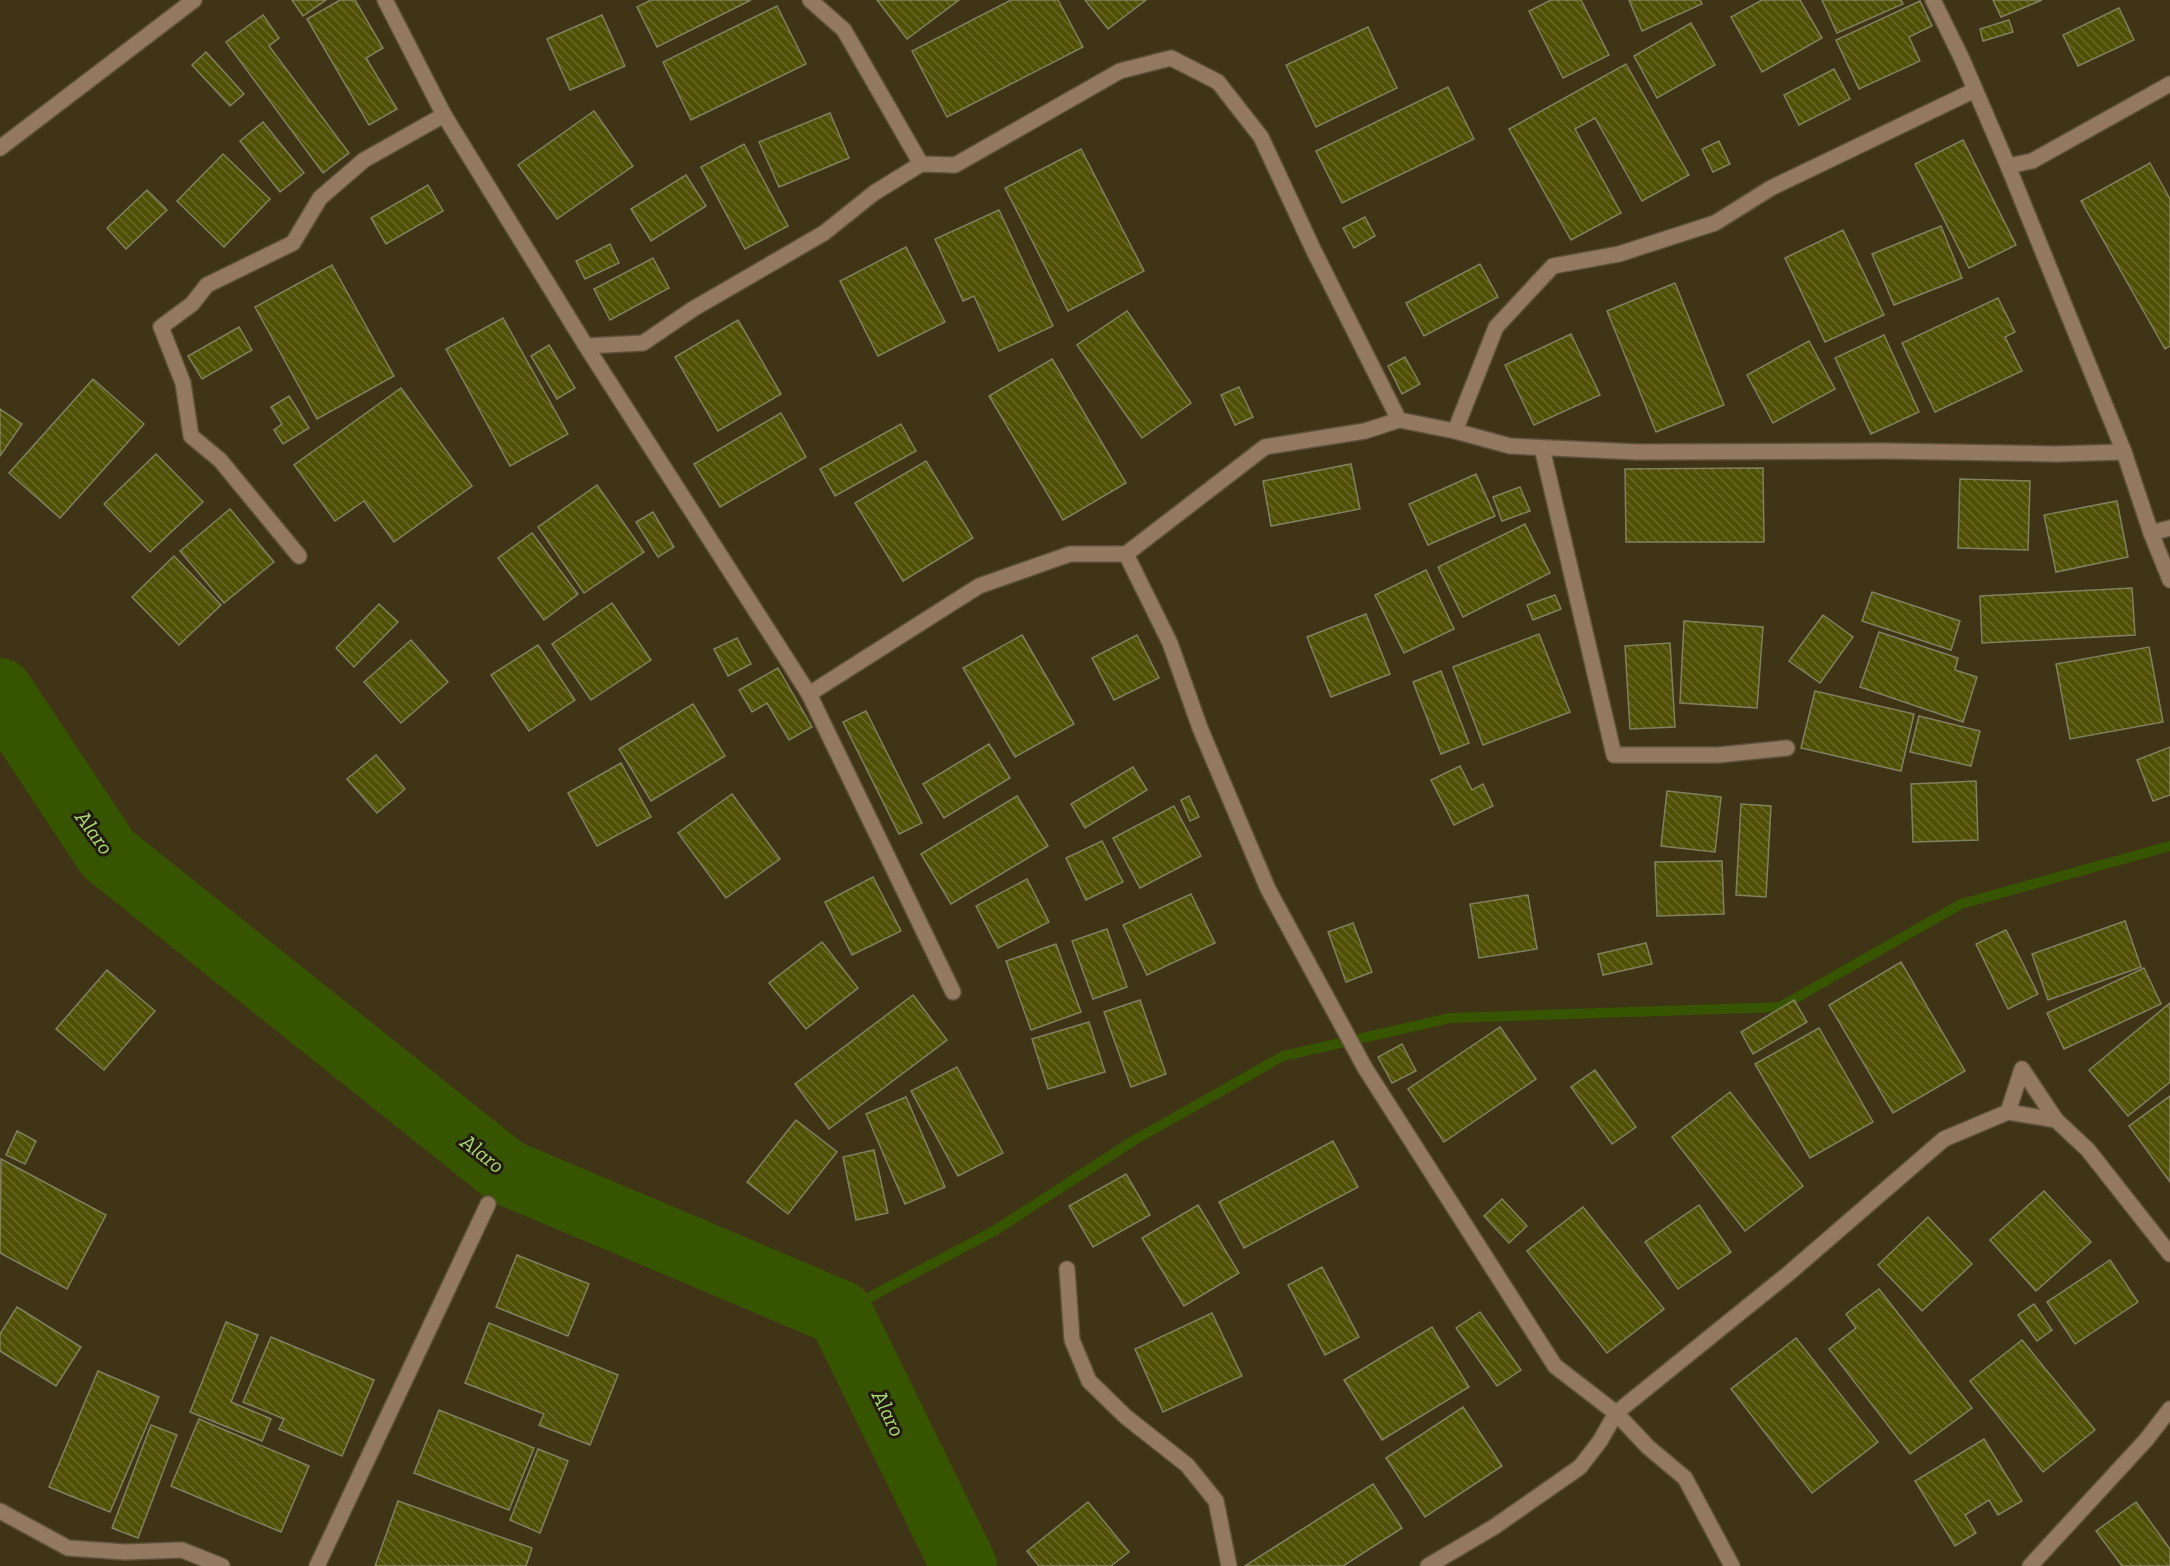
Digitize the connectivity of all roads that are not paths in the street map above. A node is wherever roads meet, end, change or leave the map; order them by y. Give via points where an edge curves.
1 (194, 0) edge
2 (385, 0) edge
3 (810, 0) edge
4 (1933, 0) edge
5 (2170, 84) edge
6 (1975, 90) junction
7 (444, 115) junction
8 (0, 148) edge
9 (921, 164) junction
10 (2008, 166) junction
11 (586, 346) junction
12 (1399, 420) junction
13 (1455, 431) junction
14 (1542, 448) junction
15 (2124, 452) junction
16 (2170, 528) edge
17 (2151, 532) junction
18 (1126, 554) junction
19 (299, 556) dead end
20 (2170, 580) edge
21 (809, 694) junction
22 (1787, 748) dead end
23 (952, 992) dead end
24 (2008, 1112) junction
25 (2056, 1120) junction
26 (488, 1204) dead end
27 (2170, 1254) edge
28 (1067, 1269) dead end
29 (2170, 1409) edge
30 (1616, 1413) junction
31 (0, 1511) edge
32 (222, 1566) edge
33 (317, 1566) edge
34 (1229, 1566) edge
35 (1428, 1566) edge
36 (1732, 1566) edge
37 (2030, 1566) edge

1 - 8 street
2 - 7 street
3 - 9 street via 844,30
4 - 6 street
5 - 10 street via 2032,161
6 - 10 street
6 - 13 street via 1771,188 1715,223 1619,254 1553,266 1496,327
7 - 11 street
7 - 19 street via 364,160 320,198 293,243 207,285 192,304 160,327 183,383 190,436 220,460
9 - 11 street via 874,193 824,233 693,309 643,343
9 - 12 street via 955,165 1120,71 1171,58 1218,82 1261,137
10 - 15 street
11 - 21 street
12 - 13 street
12 - 18 street via 1365,431 1265,447
13 - 14 street via 1510,446
14 - 15 street via 1638,452
14 - 22 street via 1614,754 1718,755
15 - 17 street
16 - 17 street
17 - 20 street
18 - 21 street via 1070,554 979,586
18 - 30 street via 1170,643 1200,728 1268,889 1365,1068 1555,1366
21 - 23 street
24 - 25 street
24 - 25 street via 2022,1069
24 - 30 street via 1944,1139 1788,1274
25 - 27 street via 2088,1150
26 - 33 street
28 - 34 street via 1072,1341 1089,1381 1126,1417 1187,1465 1216,1501
29 - 37 street
30 - 35 street via 1580,1467 1494,1527
30 - 36 street via 1685,1478
31 - 32 street via 68,1548 124,1552 182,1550

